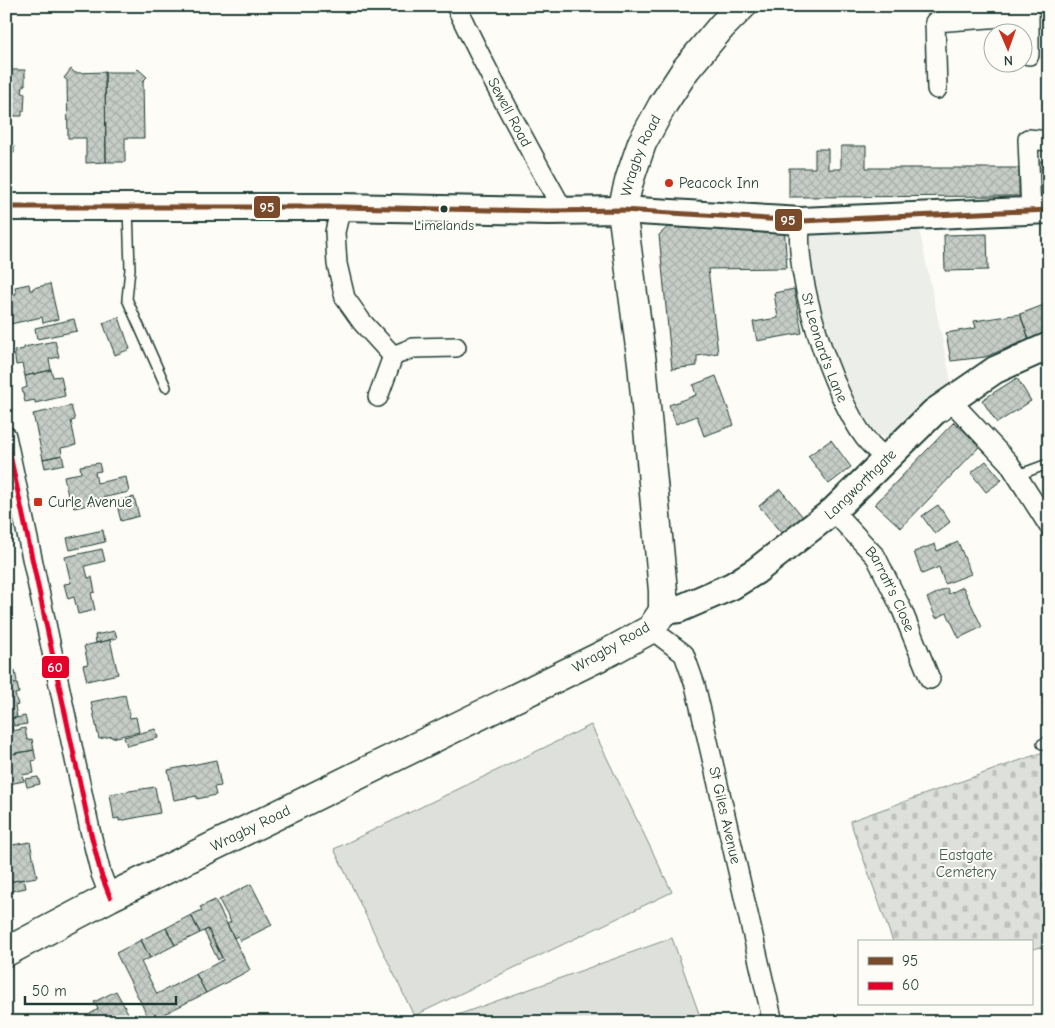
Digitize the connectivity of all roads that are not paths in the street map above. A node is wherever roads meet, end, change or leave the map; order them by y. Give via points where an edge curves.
1 (456, 6) edge
2 (742, 6) edge
3 (1029, 11) edge
4 (936, 89) dead end
5 (1049, 141) edge
6 (6, 207) edge
7 (341, 207) junction
8 (128, 208) junction
9 (622, 210) junction
10 (1040, 210) edge
11 (570, 211) junction
12 (801, 221) junction
13 (1049, 346) edge
14 (456, 347) dead end
15 (393, 356) junction
16 (166, 387) dead end
17 (378, 397) dead end
18 (950, 400) junction
19 (6, 436) edge
20 (887, 460) junction
21 (1045, 464) dead end
22 (1018, 475) junction
23 (833, 512) junction
24 (1049, 526) edge
25 (657, 620) junction
26 (930, 678) dead end
27 (110, 897) junction
28 (6, 952) edge
29 (772, 1018) dead end

1 - 11 street, Sewell Road via 563,210
2 - 9 main road, Wragby Road via 686,69 662,106 642,143
3 - 4 street via 935,22
5 - 10 street via 1028,139
6 - 8 street
7 - 8 street
7 - 11 street
7 - 15 street via 334,232 345,298
8 - 16 lane via 130,269 127,299
9 - 11 street
9 - 12 street
9 - 25 main road, Wragby Road via 643,373 663,591
10 - 12 street
12 - 20 street, St Leonard's Lane via 799,240 804,280 825,357 859,428
13 - 18 street, Langworthgate via 995,370
14 - 15 street via 413,348
15 - 17 street
18 - 20 street, Langworthgate
18 - 22 street
19 - 27 street via 90,830
20 - 23 street, Langworthgate
21 - 22 lane
22 - 24 street
23 - 25 street, Langworthgate via 732,586
23 - 26 street, Barratt's Close via 876,557
25 - 27 main road, Wragby Road via 611,651
25 - 29 street, St Giles Avenue via 684,654 695,685
27 - 28 main road, Wragby Road

